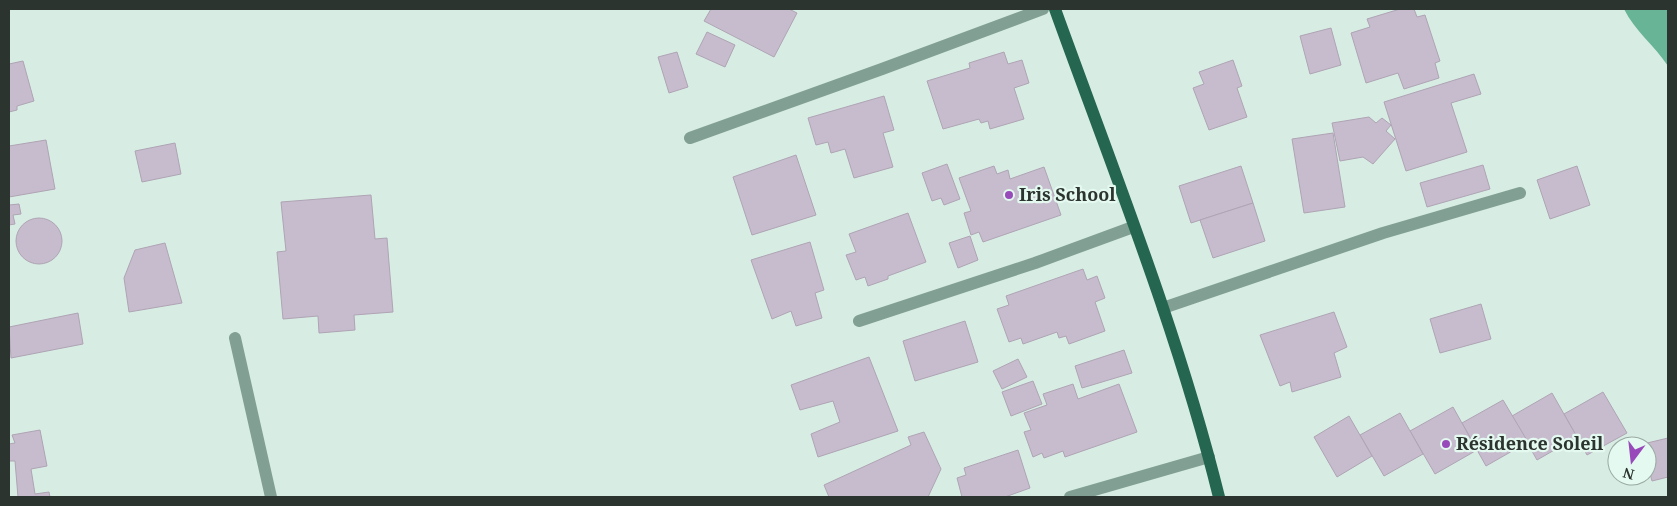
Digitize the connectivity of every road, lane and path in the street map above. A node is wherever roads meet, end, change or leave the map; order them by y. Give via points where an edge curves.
1 (1044, 9) edge
2 (1055, 9) edge
3 (690, 138) dead end
4 (1520, 193) dead end
5 (1133, 227) junction
6 (1163, 308) junction
7 (859, 321) dead end
8 (235, 338) dead end
9 (1209, 457) junction
10 (271, 497) edge
11 (1070, 497) edge
12 (1219, 497) edge

1 - 3 street
2 - 5 main road
4 - 6 street via 1383,233
5 - 6 main road
5 - 7 street
6 - 9 main road
8 - 10 street
9 - 11 street
9 - 12 main road

